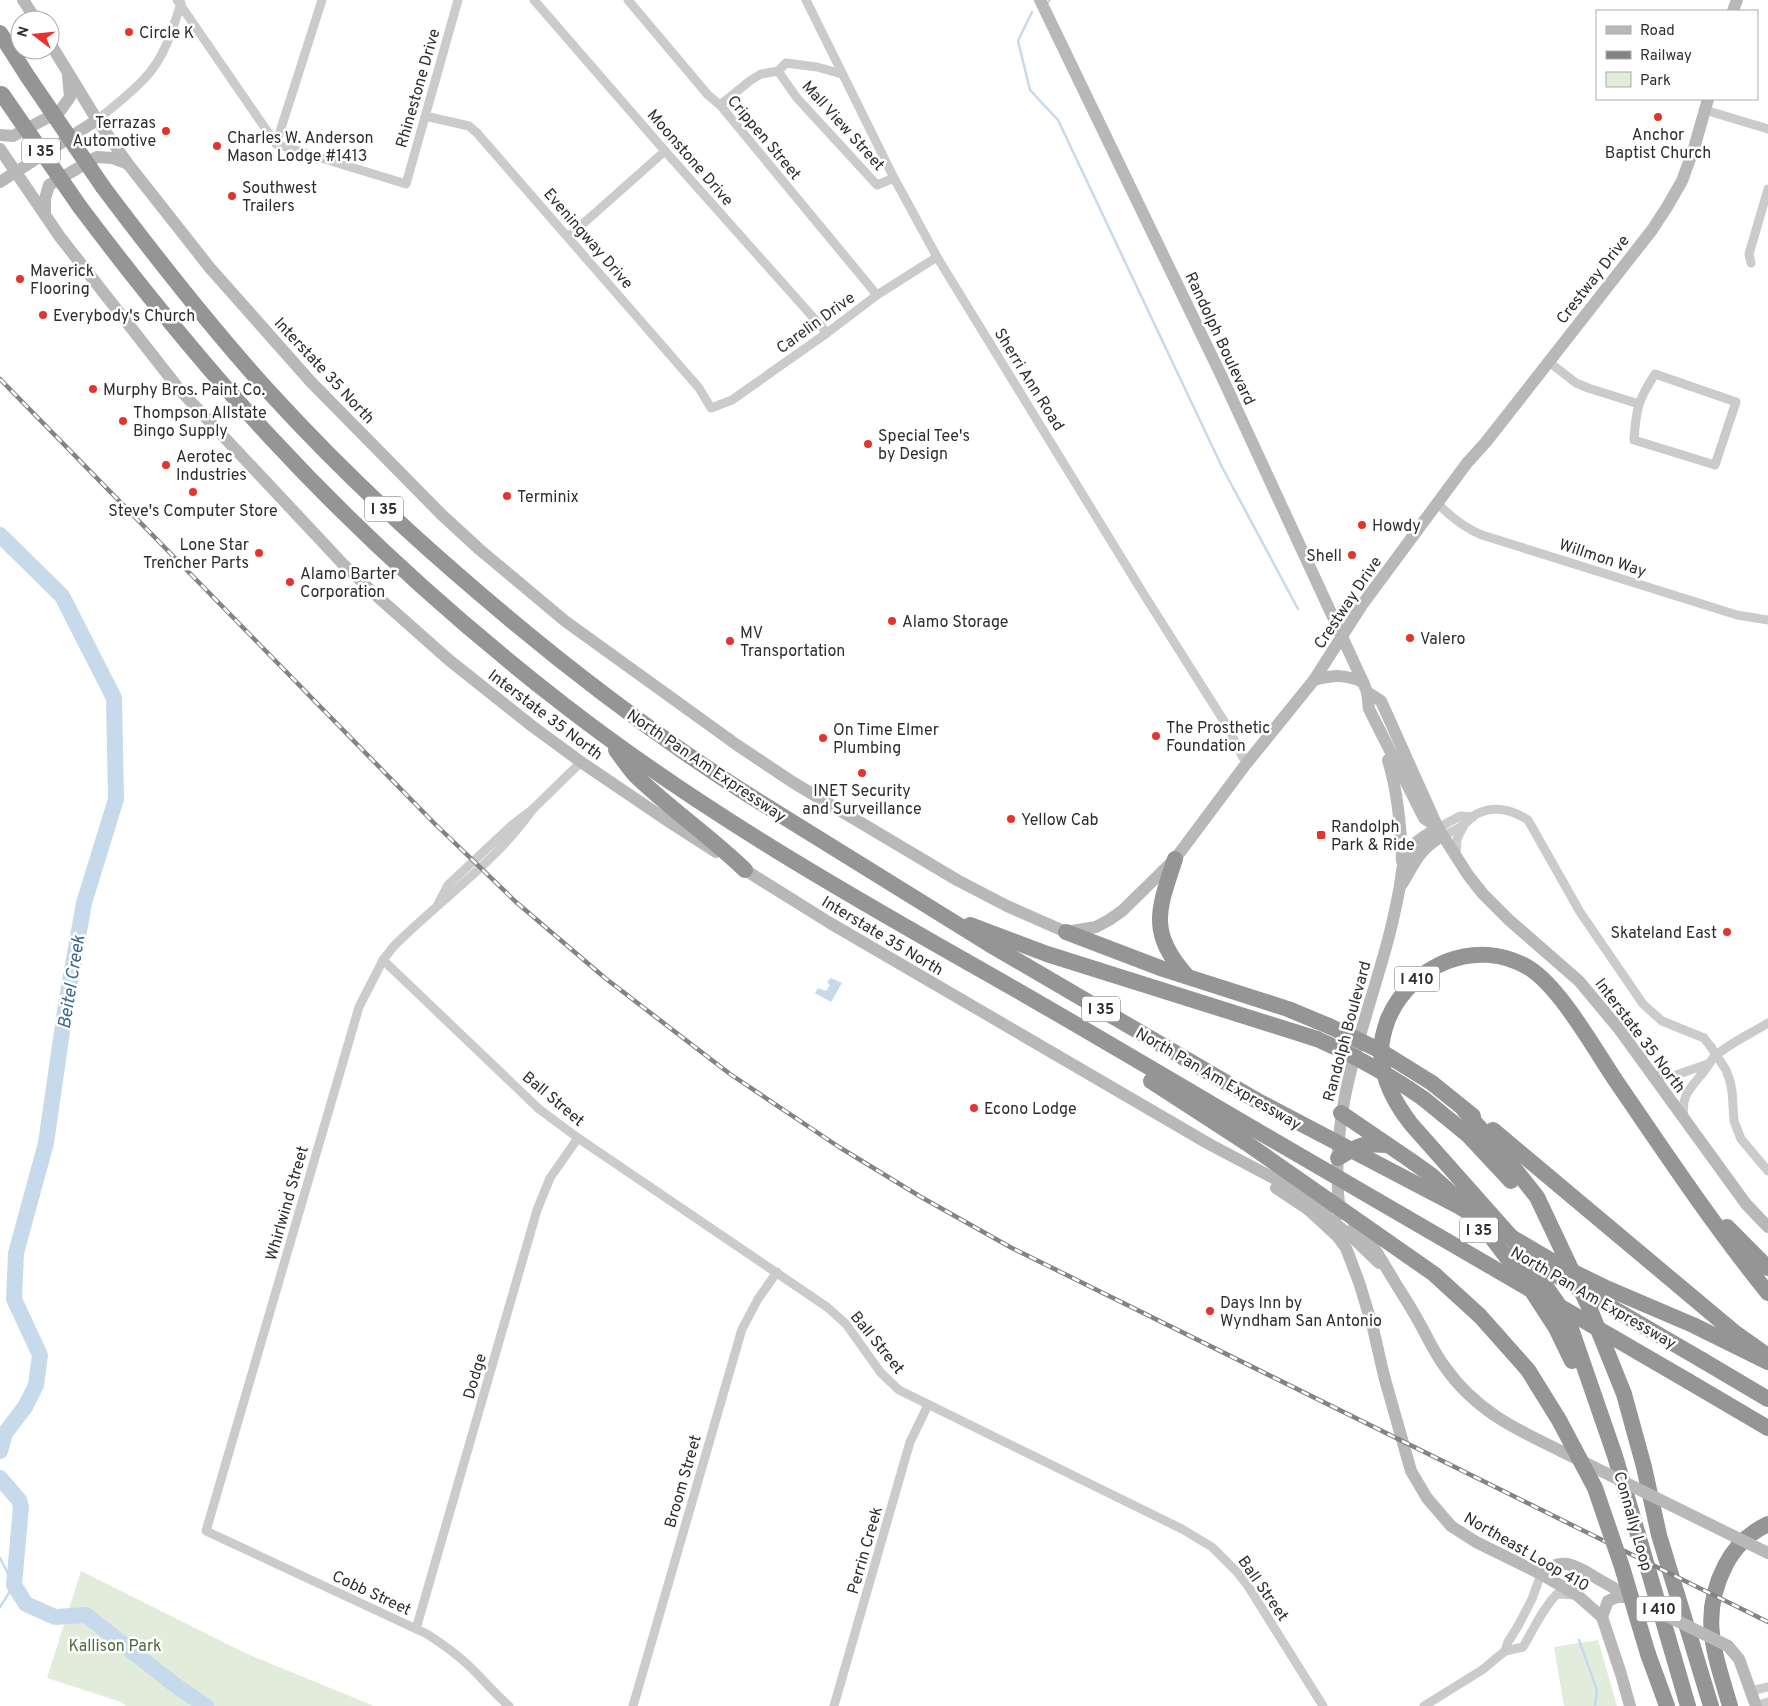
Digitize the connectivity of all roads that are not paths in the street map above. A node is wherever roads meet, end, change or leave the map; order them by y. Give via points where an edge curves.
1 (322, 0) edge
2 (458, 0) edge
3 (534, 0) edge
4 (628, 0) edge
5 (806, 0) edge
6 (1040, 0) edge
7 (180, 2) edge
8 (0, 33) edge
9 (60, 59) edge
10 (778, 71) junction
11 (68, 72) junction
12 (842, 74) junction
13 (1, 92) edge
14 (1706, 104) edge
15 (720, 106) junction
16 (425, 116) junction
17 (97, 120) junction
18 (1768, 129) edge
19 (0, 134) edge
20 (276, 144) junction
21 (0, 149) edge
22 (665, 151) junction
23 (128, 164) junction
24 (16, 172) junction
25 (894, 178) junction
26 (0, 182) edge
27 (1768, 189) edge
28 (45, 215) junction
29 (568, 236) junction
30 (937, 257) junction
31 (1751, 263) dead end
32 (877, 295) junction
33 (827, 333) junction
34 (1549, 362) junction
35 (1639, 404) junction
36 (710, 408) joint
37 (1438, 504) junction
38 (1768, 620) edge
39 (1341, 637) junction
40 (1314, 680) junction
41 (1365, 687) junction
42 (1376, 724) junction
43 (604, 735) junction
44 (581, 762) junction
45 (1246, 764) junction
46 (1473, 817) junction
47 (1464, 825) junction
48 (1444, 832) junction
49 (1456, 857) junction
50 (1175, 859) junction
51 (1403, 864) junction
52 (745, 870) junction
53 (1400, 888) junction
54 (947, 918) junction
55 (1066, 932) junction
56 (383, 960) junction
57 (1187, 976) junction
58 (1768, 1023) edge
59 (1716, 1055) junction
60 (1708, 1064) junction
61 (1652, 1076) junction
62 (1256, 1100) junction
63 (1464, 1110) junction
64 (1341, 1113) junction
65 (1684, 1120) junction
66 (1250, 1135) junction
67 (578, 1138) junction
68 (1209, 1144) junction
69 (1388, 1145) junction
70 (1338, 1158) junction
71 (1768, 1172) edge
72 (1696, 1197) junction
73 (1309, 1210) junction
74 (1340, 1214) junction
75 (1768, 1227) edge
76 (1561, 1249) junction
77 (1768, 1268) edge
78 (777, 1272) junction
79 (1389, 1273) junction
80 (1768, 1293) edge
81 (1768, 1356) edge
82 (1768, 1362) edge
83 (1768, 1399) edge
84 (928, 1405) junction
85 (1603, 1424) junction
86 (1768, 1428) edge
87 (1632, 1512) junction
88 (1768, 1524) edge
89 (206, 1532) joint
90 (1768, 1552) edge
91 (1541, 1574) junction
92 (1577, 1596) junction
93 (1635, 1600) junction
94 (1602, 1617) junction
95 (416, 1629) junction
96 (1505, 1651) junction
97 (1648, 1654) junction
98 (1768, 1688) edge
99 (1751, 1690) junction
100 (1768, 1702) edge
101 (509, 1706) edge
102 (632, 1706) edge
103 (834, 1706) edge
104 (1323, 1706) edge
105 (1424, 1706) edge
106 (1630, 1706) edge
107 (1661, 1706) edge
108 (1667, 1706) edge
109 (1679, 1706) edge
110 (1688, 1706) edge
111 (1711, 1706) edge
112 (1730, 1706) edge
113 (1756, 1706) edge

1 - 20 street
2 - 16 street, Rhinestone Drive
3 - 22 street, Moonstone Drive
4 - 15 street, Crippen Street
5 - 12 street, Sherri Ann Road
6 - 39 main road, Randolph Boulevard via 1221,375
7 - 17 street via 170,37 146,78
7 - 20 street
8 - 54 highway, North Pan Am Expressway / I 35, bridge via 103,187 179,286 272,395 378,504 530,636 656,733 754,799
9 - 11 main road, Interstate 35 North
10 - 12 street via 786,62
10 - 15 street via 761,74 751,80
10 - 25 street, Mall View Street via 797,98 877,185
11 - 17 main road, Interstate 35 North
11 - 19 main road via 70,97 60,111 13,136
12 - 25 street, Sherri Ann Road
13 - 43 highway, North Pan Am Expressway / I 35, bridge via 80,207 157,308 273,440 381,548 456,616
14 - 18 street
14 - 34 main road, Crestway Drive via 1682,181 1667,207
15 - 32 street, Crippen Street
16 - 20 street, Rhinestone Drive via 406,184
16 - 29 street, Eveningway Drive via 469,126
17 - 23 main road, Interstate 35 North
17 - 24 main road
21 - 24 main road, Interstate 35 North
22 - 29 street
22 - 33 street, Moonstone Drive
23 - 28 main road via 104,156 97,157 65,175 49,185
23 - 55 main road, Interstate 35 North via 210,268 312,382 442,514 518,583 602,648 794,783 957,880
24 - 26 main road
24 - 28 main road, Interstate 35 North
25 - 30 street, Sherri Ann Road
27 - 31 street via 1749,254
28 - 44 main road, Interstate 35 North via 179,388 343,564 449,660
29 - 36 street, Eveningway Drive via 699,388
30 - 32 street, Carelin Drive
30 - 45 street, Sherri Ann Road via 1229,729
32 - 33 street, Carelin Drive
33 - 36 street, Carelin Drive via 732,400
34 - 35 street via 1576,383
34 - 37 main road, Crestway Drive
35 - 35 street via 1642,393 1655,374 1736,402 1716,465 1634,440
37 - 38 street, Willmon Way via 1476,533 1737,615
37 - 39 main road, Crestway Drive
39 - 40 main road, Crestway Drive
39 - 41 main road, Randolph Boulevard
40 - 41 main road via 1350,676
40 - 45 main road, Crestway Drive
41 - 42 main road, Randolph Boulevard
41 - 48 main road, Randolph Boulevard via 1381,701
42 - 48 main road, Randolph Boulevard via 1424,818
42 - 51 main road via 1394,781
43 - 52 highway via 634,774 720,845
43 - 66 highway, North Pan Am Expressway / I 35 via 799,865 999,980
44 - 52 main road, Interstate 35 North
44 - 56 street, Whirlwind Street via 534,809 511,838 394,946
45 - 50 main road, Crestway Drive
46 - 47 street
46 - 48 street via 1460,816
46 - 59 street via 1492,809 1504,809 1528,820 1580,912 1643,1004 1662,1021 1704,1038
47 - 48 street
47 - 49 street via 1457,839
48 - 49 main road, Interstate 35 North
48 - 51 main road, Randolph Boulevard via 1417,841
48 - 53 main road, Randolph Boulevard via 1415,860
49 - 61 main road, Interstate 35 North via 1483,894 1579,981
50 - 55 main road, Crestway Drive via 1109,920 1096,927
50 - 57 highway via 1162,898 1159,920 1167,950
51 - 53 main road, Randolph Boulevard
52 - 68 main road, Interstate 35 North
53 - 64 main road, Randolph Boulevard
54 - 62 highway, North Pan Am Expressway / I 35
54 - 76 highway, bridge via 1094,970 1317,1039 1365,1061 1424,1098 1468,1135 1539,1213
55 - 57 highway
56 - 67 street, Ball Street via 539,1109
56 - 89 street, Whirlwind Street via 359,1007 349,1037
57 - 63 highway, bridge via 1288,1009 1379,1050 1432,1083
58 - 59 street
59 - 60 street
59 - 71 street via 1730,1081 1734,1121 1741,1139
60 - 61 street via 1676,1075
60 - 65 street via 1687,1091 1682,1108
61 - 65 main road, Interstate 35 North
62 - 82 highway, bridge via 1460,1207 1566,1268
62 - 83 highway, North Pan Am Expressway / I 35, bridge
63 - 76 highway via 1537,1196
63 - 81 highway via 1497,1133 1734,1332
64 - 69 highway
64 - 70 main road, Randolph Boulevard
65 - 75 main road, Interstate 35 North via 1746,1204
66 - 86 highway, North Pan Am Expressway / I 35, bridge
66 - 97 highway, bridge via 1434,1274 1480,1316 1528,1370 1595,1488
67 - 78 street, Ball Street
67 - 95 street, Dodge via 550,1178 537,1210
68 - 73 main road, Interstate 35 North
68 - 74 main road, Interstate 35 North
69 - 70 highway via 1366,1144
69 - 85 highway via 1431,1175 1472,1212 1556,1328
70 - 74 main road, Randolph Boulevard via 1336,1181
72 - 77 highway
72 - 80 highway, I 410
72 - 85 highway, I 410 via 1567,1008 1529,968 1501,958 1477,955 1458,958 1426,972 1396,1002 1386,1025 1381,1053 1390,1092 1398,1107 1449,1169 1512,1239 1567,1317
73 - 79 main road, Interstate 35 North via 1326,1216
73 - 91 main road, Northeast Loop 410 via 1346,1248 1370,1318 1410,1471 1427,1498 1451,1526
74 - 79 main road, Interstate 35 North via 1374,1246
76 - 111 highway via 1589,1307 1624,1394 1659,1534
78 - 84 street, Ball Street via 842,1320 891,1384
78 - 102 street, Broom Street via 742,1328
79 - 90 main road, Interstate 35 North, bridge via 1444,1366 1481,1407 1516,1429
84 - 103 street, Perrin Creek via 910,1442
84 - 104 street, Ball Street via 1182,1528 1212,1547 1248,1586
85 - 87 highway, Connally Loop / I 410
87 - 109 highway
87 - 110 highway, Connally Loop / I 410
88 - 112 highway via 1752,1532 1732,1553 1712,1603 1710,1619 1714,1653
89 - 95 street, Cobb Street
91 - 92 main road, Northeast Loop 410
91 - 93 main road via 1560,1564 1574,1565
91 - 96 street
92 - 94 main road, Northeast Loop 410
92 - 96 street via 1557,1594 1547,1604 1523,1647
93 - 94 main road via 1616,1597 1608,1601
93 - 99 main road, bridge via 1728,1646 1739,1659
94 - 106 main road
95 - 101 street, Cobb Street via 454,1652
96 - 105 street via 1482,1670
97 - 107 highway
97 - 108 highway
98 - 99 street
99 - 113 main road
100 - 113 street

